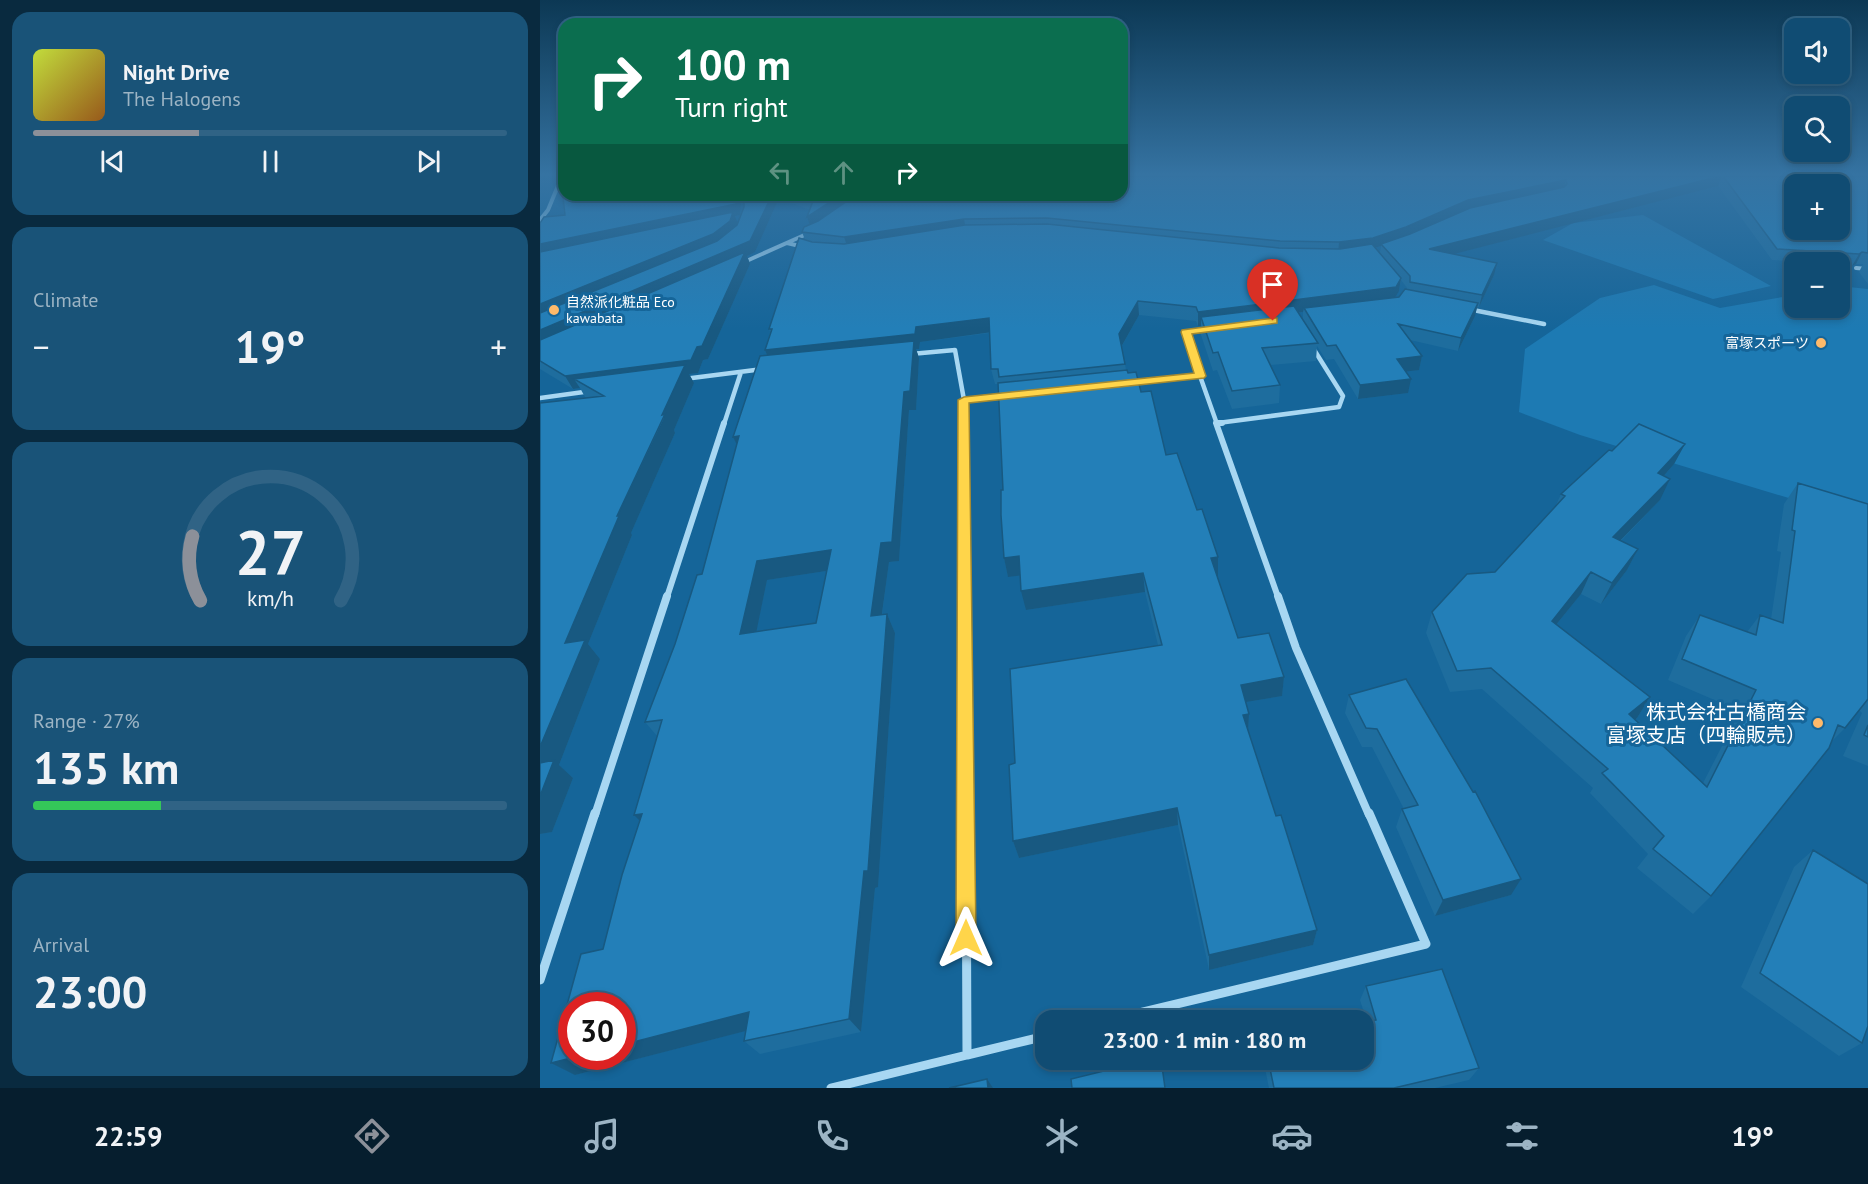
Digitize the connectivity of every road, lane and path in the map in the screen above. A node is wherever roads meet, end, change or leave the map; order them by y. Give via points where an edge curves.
1 (819, 229) edge
2 (787, 243) junction
3 (807, 248) edge
4 (740, 264) edge
5 (1856, 268) edge
6 (1868, 269) edge
7 (1467, 309) edge
8 (1544, 324) dead end
9 (1219, 328) edge
10 (1307, 337) edge
11 (908, 355) edge
12 (777, 368) edge
13 (741, 372) junction
14 (1200, 376) junction
15 (670, 381) edge
16 (1130, 383) edge
17 (599, 390) edge
18 (1011, 395) edge
19 (540, 398) edge
20 (964, 400) junction
21 (1218, 423) junction
22 (540, 980) edge
23 (1152, 1010) edge
24 (1035, 1039) edge
25 (967, 1054) junction
26 (831, 1088) edge

1 - 2 street
2 - 3 street
2 - 4 street
5 - 6 street
7 - 8 street
9 - 14 street via 1186,332
10 - 21 street via 1343,396 1339,407
11 - 20 street via 955,350
12 - 13 street
13 - 15 street
13 - 22 street
14 - 16 street
14 - 21 street
17 - 19 street
18 - 20 street
20 - 25 street
21 - 23 street via 1296,648 1426,944
24 - 25 street
25 - 26 street

